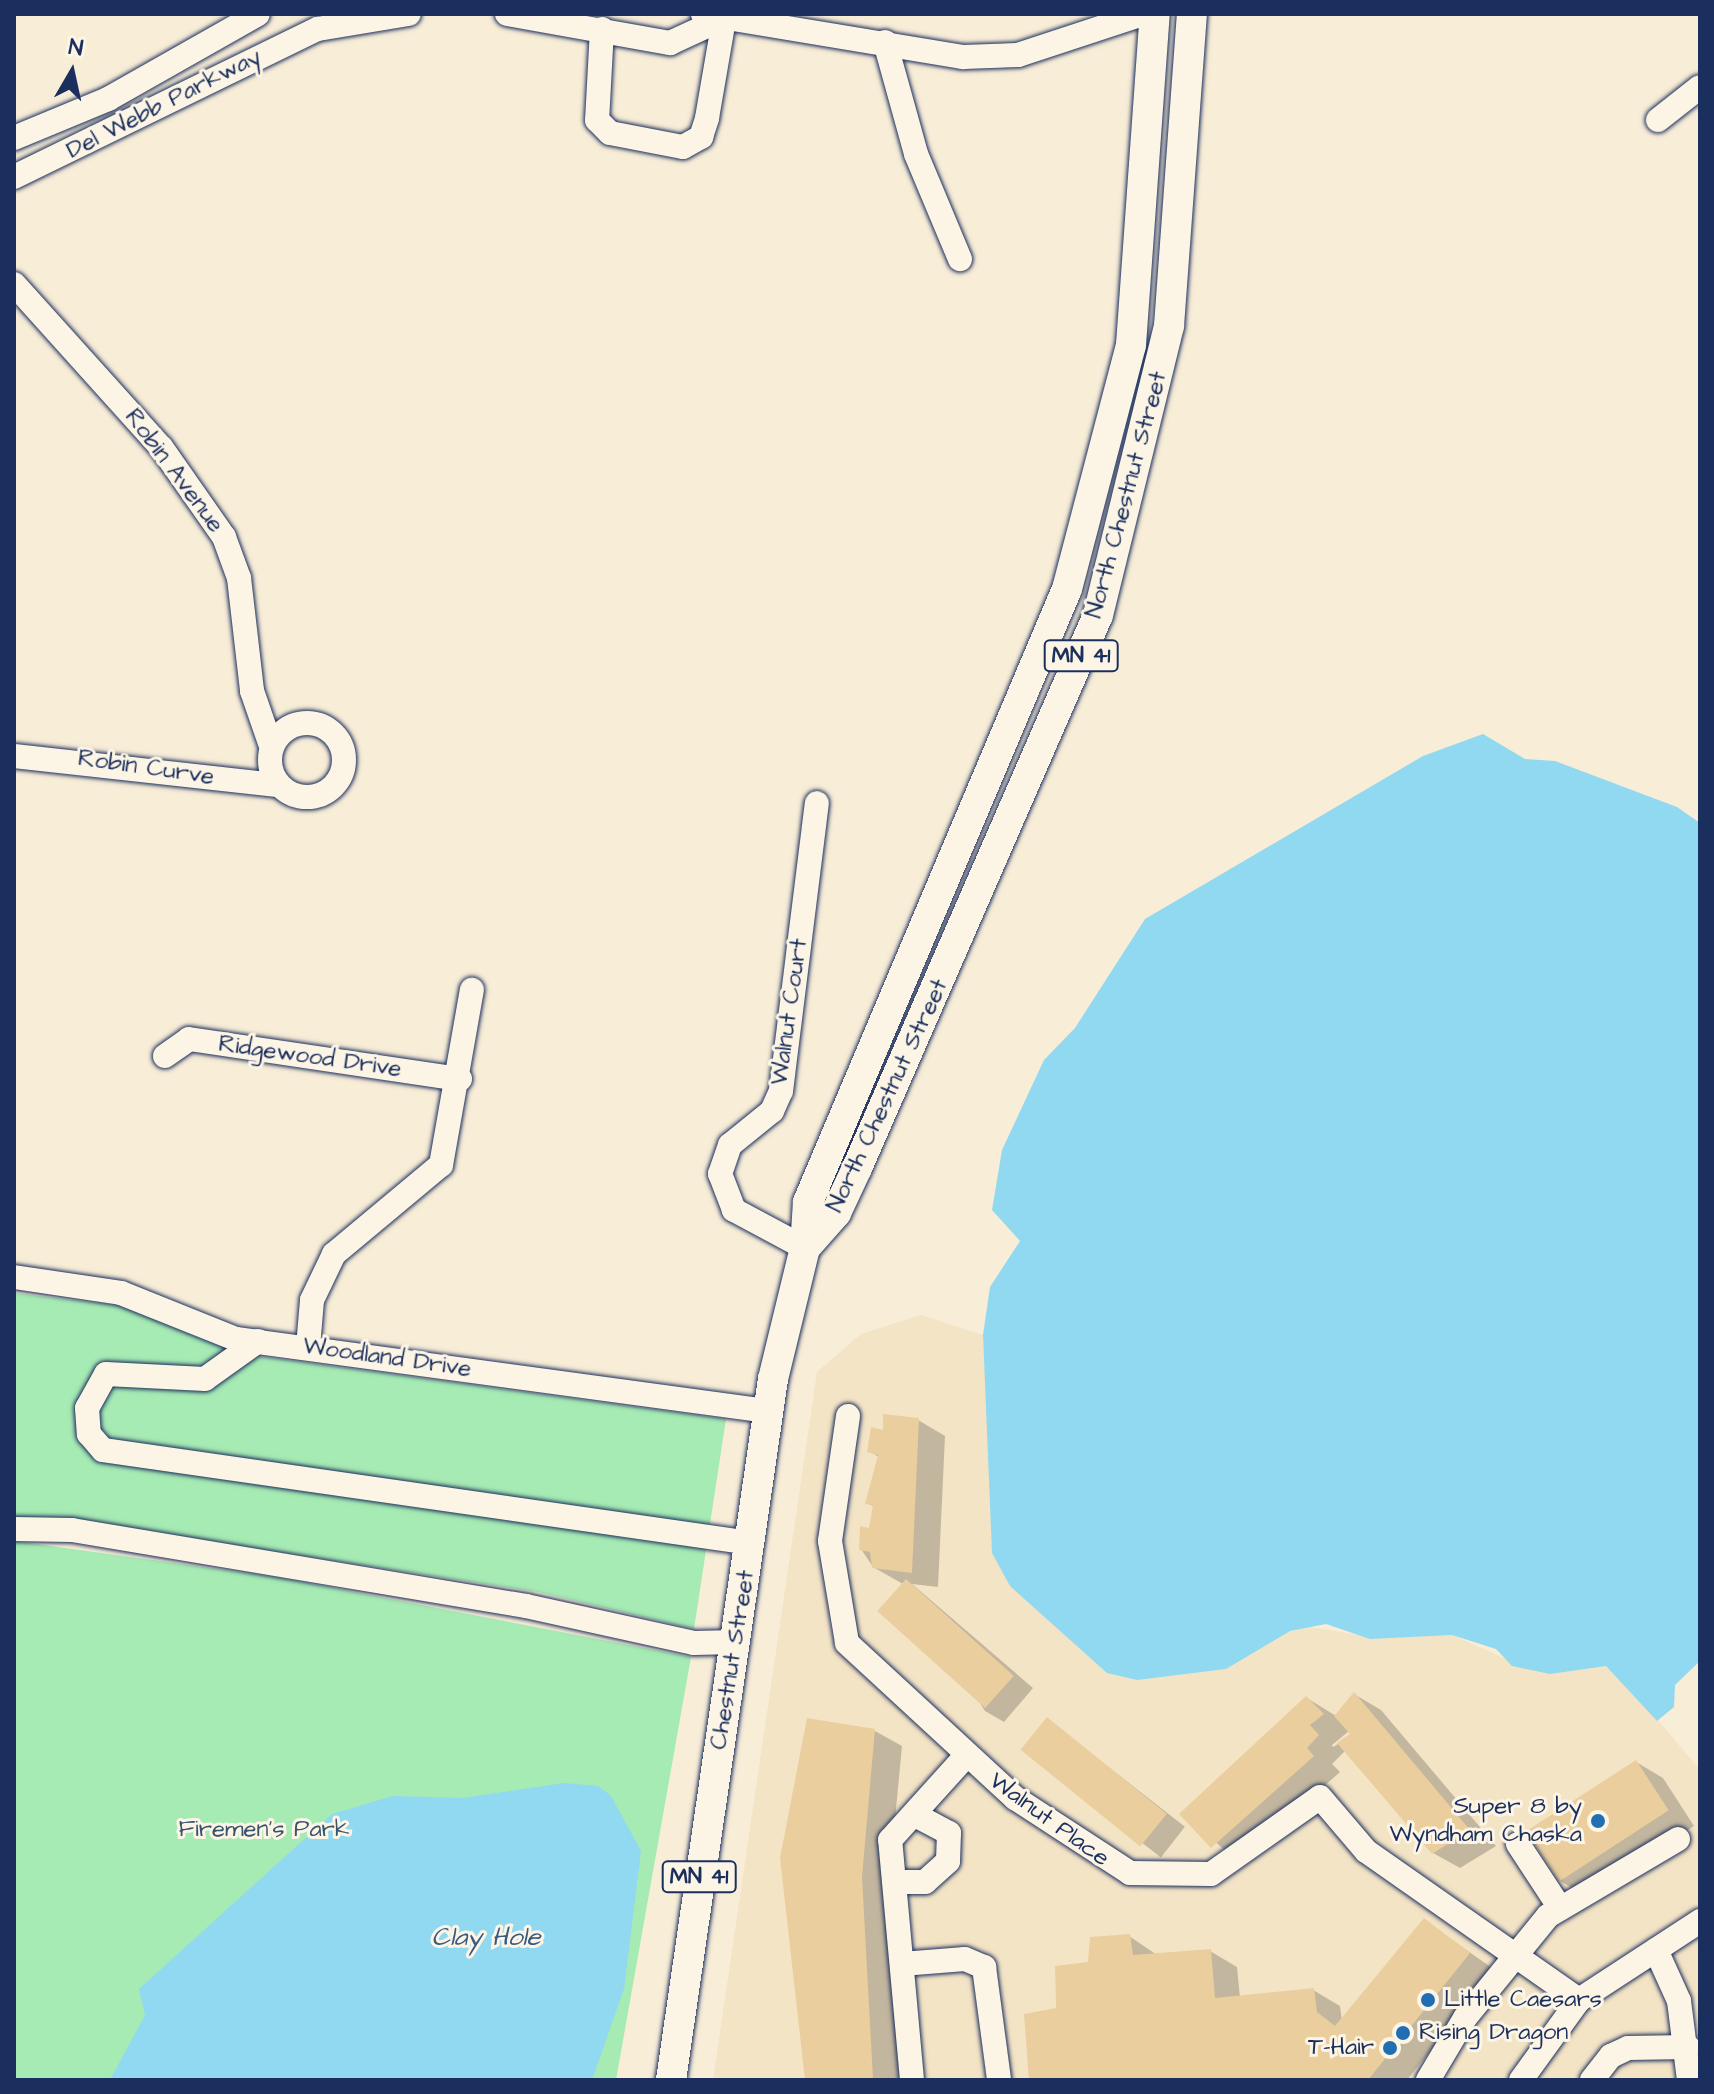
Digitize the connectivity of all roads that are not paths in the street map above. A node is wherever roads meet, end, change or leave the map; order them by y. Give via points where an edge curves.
1 (258, 14) edge
2 (409, 14) edge
3 (507, 14) edge
4 (1143, 14) edge
5 (1155, 14) edge
6 (1192, 14) edge
7 (717, 15) edge
8 (602, 29) junction
9 (885, 42) junction
10 (1700, 87) edge
11 (1658, 120) dead end
12 (14, 138) edge
13 (14, 177) edge
14 (960, 259) dead end
15 (14, 284) edge
16 (270, 743) junction
17 (14, 756) edge
18 (277, 785) junction
19 (817, 803) dead end
20 (472, 990) dead end
21 (165, 1056) dead end
22 (460, 1079) junction
23 (805, 1248) junction
24 (14, 1277) edge
25 (258, 1341) junction
26 (308, 1347) junction
27 (768, 1411) junction
28 (848, 1416) dead end
29 (14, 1529) edge
30 (751, 1543) junction
31 (737, 1642) junction
32 (965, 1757) junction
33 (917, 1816) junction
34 (1678, 1839) dead end
35 (1518, 1844) dead end
36 (896, 1882) junction
37 (1560, 1908) junction
38 (1700, 1921) edge
39 (1656, 1950) junction
40 (1513, 1956) junction
41 (902, 1964) junction
42 (1579, 2000) junction
43 (1688, 2047) junction
44 (666, 2077) edge
45 (912, 2080) edge
46 (999, 2080) edge
47 (1428, 2080) edge
48 (1521, 2080) edge
49 (1592, 2080) edge
50 (1689, 2080) edge

1 - 12 street, Del Webb Parkway via 108,99
2 - 13 street, Del Webb Parkway via 318,29
3 - 8 street
4 - 9 street via 1018,55 963,57
5 - 23 main road, North Chestnut Street / MN 41 via 1144,242 1131,345 1103,468 1061,604 828,1145 808,1202
6 - 23 main road, North Chestnut Street / MN 41 via 1169,326 1098,615 852,1180 836,1213
7 - 8 street via 670,43
7 - 8 street via 704,127 683,147 610,133 597,120
7 - 9 street
9 - 14 street via 916,154
10 - 11 street
15 - 16 street, Robin Avenue via 161,447 224,537 239,578 252,691
16 - 18 street via 267,762
16 - 18 street, Robin Curve via 282,726 341,735 347,750 344,776 326,794
17 - 18 street, Robin Curve
19 - 23 street, Walnut Court via 781,1091 772,1111 730,1145 720,1174 734,1210
20 - 22 street
21 - 22 street, Ridgewood Drive via 189,1039
22 - 26 street via 441,1165 334,1254 312,1300
23 - 27 main road, Chestnut Street / MN 41
24 - 25 street, Woodland Drive via 121,1293
25 - 26 street, Woodland Drive
25 - 30 street via 205,1379 106,1374 87,1408 89,1434 114,1452
26 - 27 street, Woodland Drive
27 - 30 main road, Chestnut Street / MN 41
28 - 32 street, Walnut Place via 830,1541 847,1643
29 - 31 street via 72,1530 526,1606 694,1643
30 - 31 main road, Chestnut Street / MN 41
31 - 44 main road, Chestnut Street / MN 41
32 - 33 street
32 - 40 street, Walnut Place via 1105,1863 1130,1873 1211,1874 1320,1797 1366,1851 1428,1887
33 - 36 street via 890,1840
33 - 36 street via 949,1833 948,1861 925,1882
34 - 37 street
35 - 37 street
36 - 41 street
37 - 40 street
38 - 39 street
39 - 42 street
39 - 43 street via 1679,2001
40 - 42 street, Walnut Place
40 - 47 street
41 - 45 street
41 - 46 street via 965,1959 984,1967
42 - 48 street
43 - 49 street via 1628,2048 1611,2056
43 - 50 street

